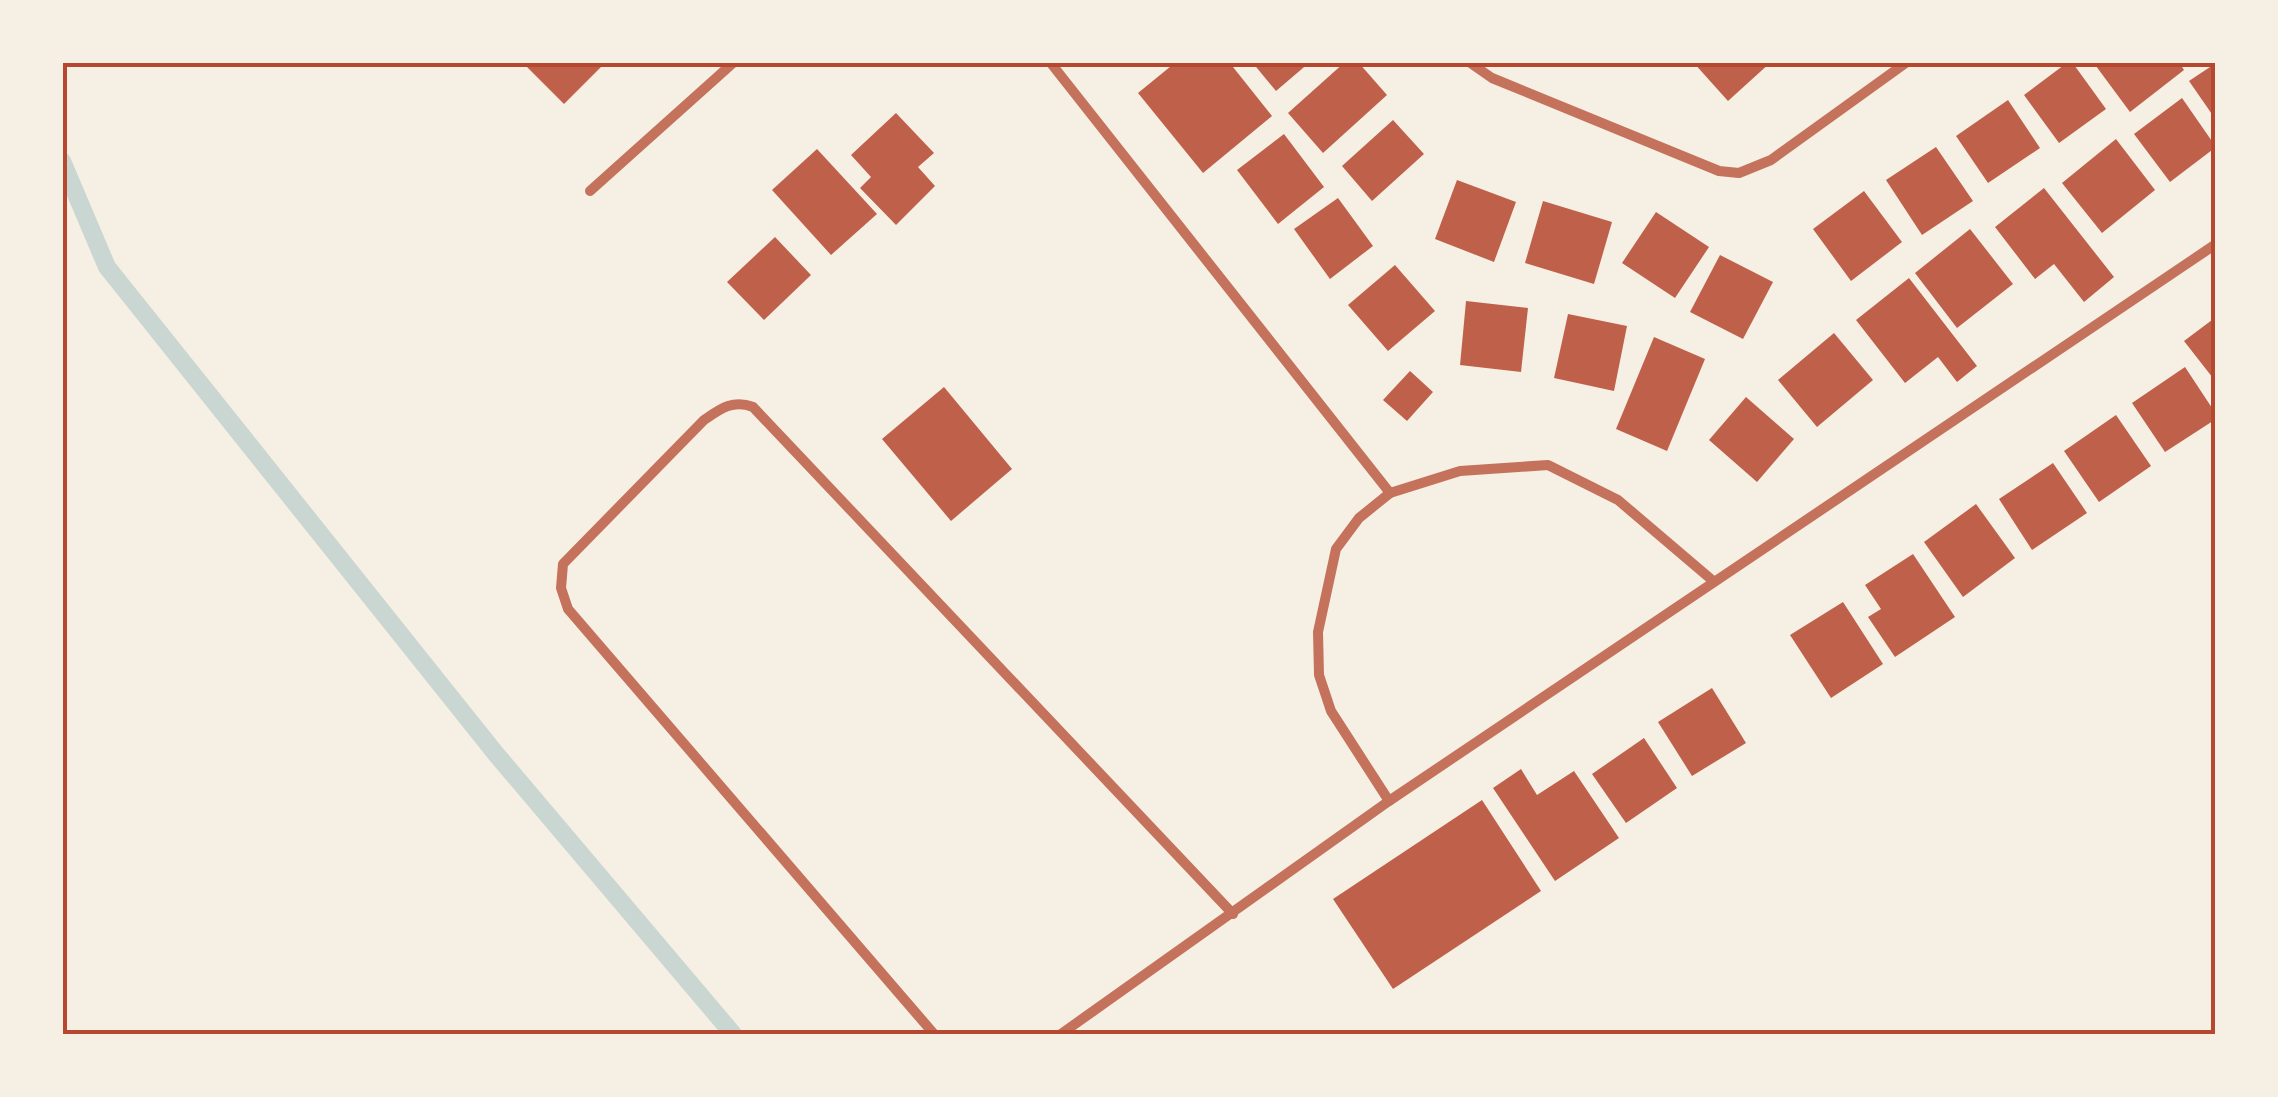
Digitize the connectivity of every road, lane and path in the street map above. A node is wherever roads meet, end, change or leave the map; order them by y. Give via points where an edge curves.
1 (734, 62) edge
2 (1050, 62) edge
3 (1470, 62) edge
4 (1906, 63) edge
5 (590, 190) dead end
6 (2216, 244) edge
7 (1390, 492) junction
8 (1712, 580) junction
9 (1389, 801) junction
10 (1233, 914) junction
11 (934, 1034) edge
12 (1061, 1034) edge

1 - 5 street
2 - 7 street
3 - 4 street via 1579,114 1718,171 1739,173 1772,160
6 - 8 street
7 - 8 street via 1460,471 1548,466 1618,500
7 - 9 street via 1336,548 1318,632 1319,675 1331,711
8 - 9 street
9 - 10 street
10 - 11 street via 753,407 726,406 704,420 562,564 568,609
10 - 12 street

